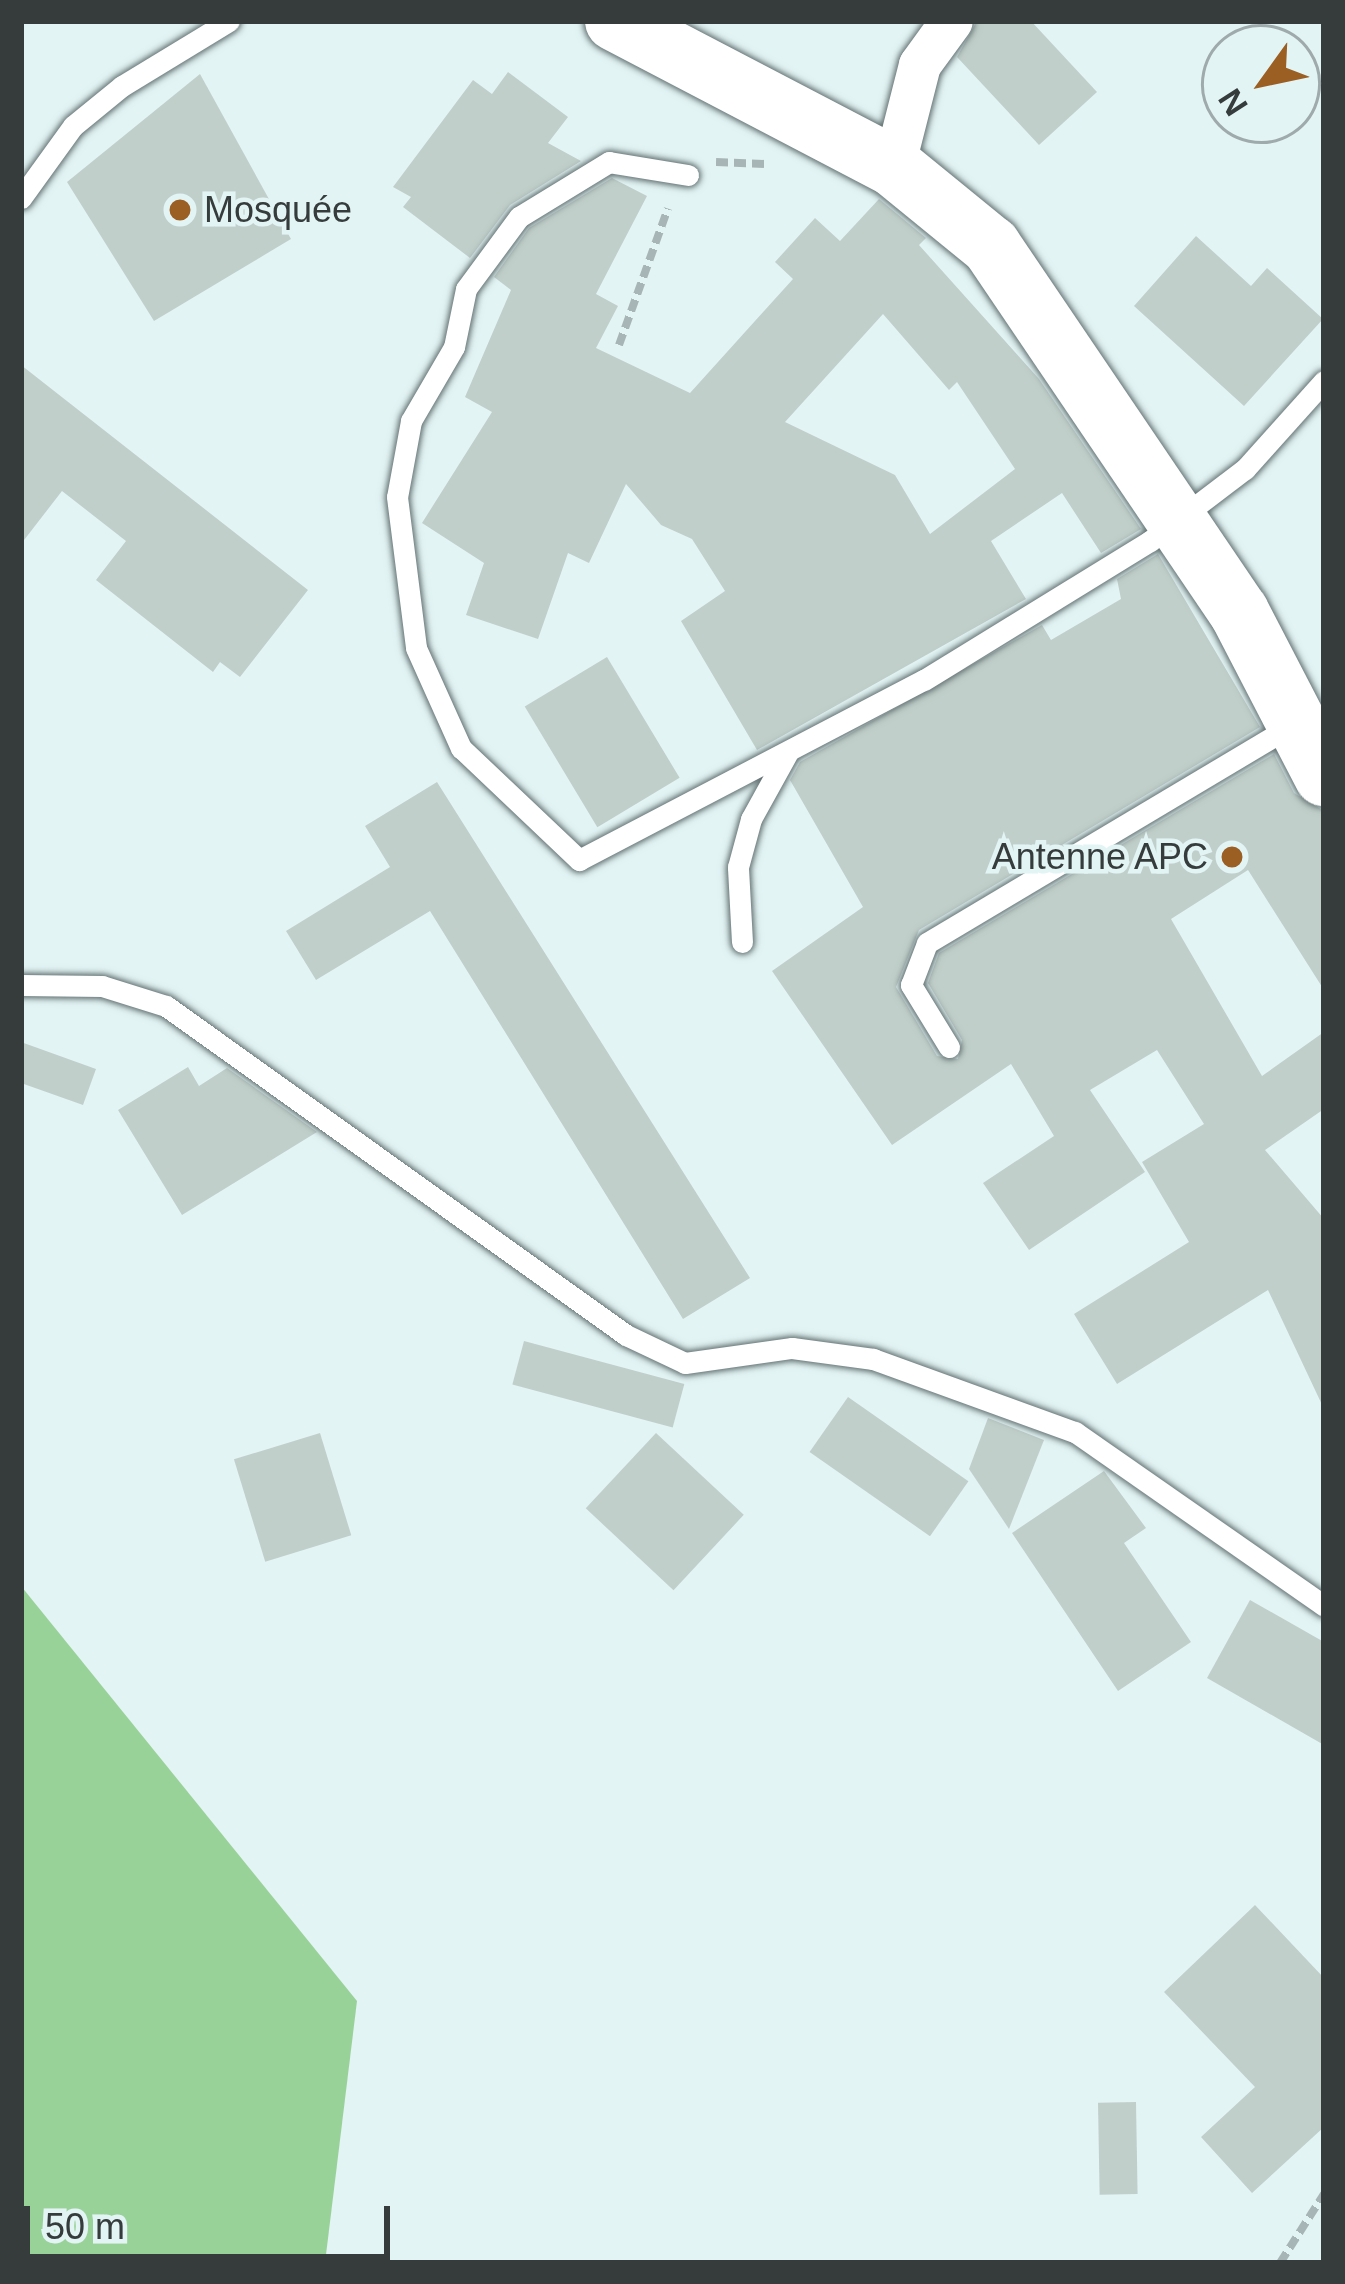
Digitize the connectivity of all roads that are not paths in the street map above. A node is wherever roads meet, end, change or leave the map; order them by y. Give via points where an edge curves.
1 (229, 21) edge
2 (615, 21) edge
3 (952, 21) edge
4 (894, 167) junction
5 (688, 175) road end
6 (21, 198) edge
7 (1324, 382) edge
8 (1177, 516) junction
9 (1295, 724) junction
10 (788, 752) junction
11 (1324, 776) edge
12 (742, 942) dead end
13 (21, 985) edge
14 (949, 1047) dead end
15 (1324, 1606) edge

1 - 6 lane via 73,126
2 - 4 street
3 - 4 street via 920,65
4 - 8 street via 991,246
5 - 10 lane via 609,163 570,180 519,217 466,289 454,347 411,421 397,497 416,648 460,748 579,860
7 - 8 lane via 1245,470
8 - 9 street via 1239,612
8 - 10 lane via 1150,541 943,668
9 - 11 street
9 - 14 lane via 927,943 911,985
10 - 12 lane via 752,819 738,867
13 - 15 lane via 102,986 166,1006 626,1335 685,1364 792,1348 873,1358 1075,1432

